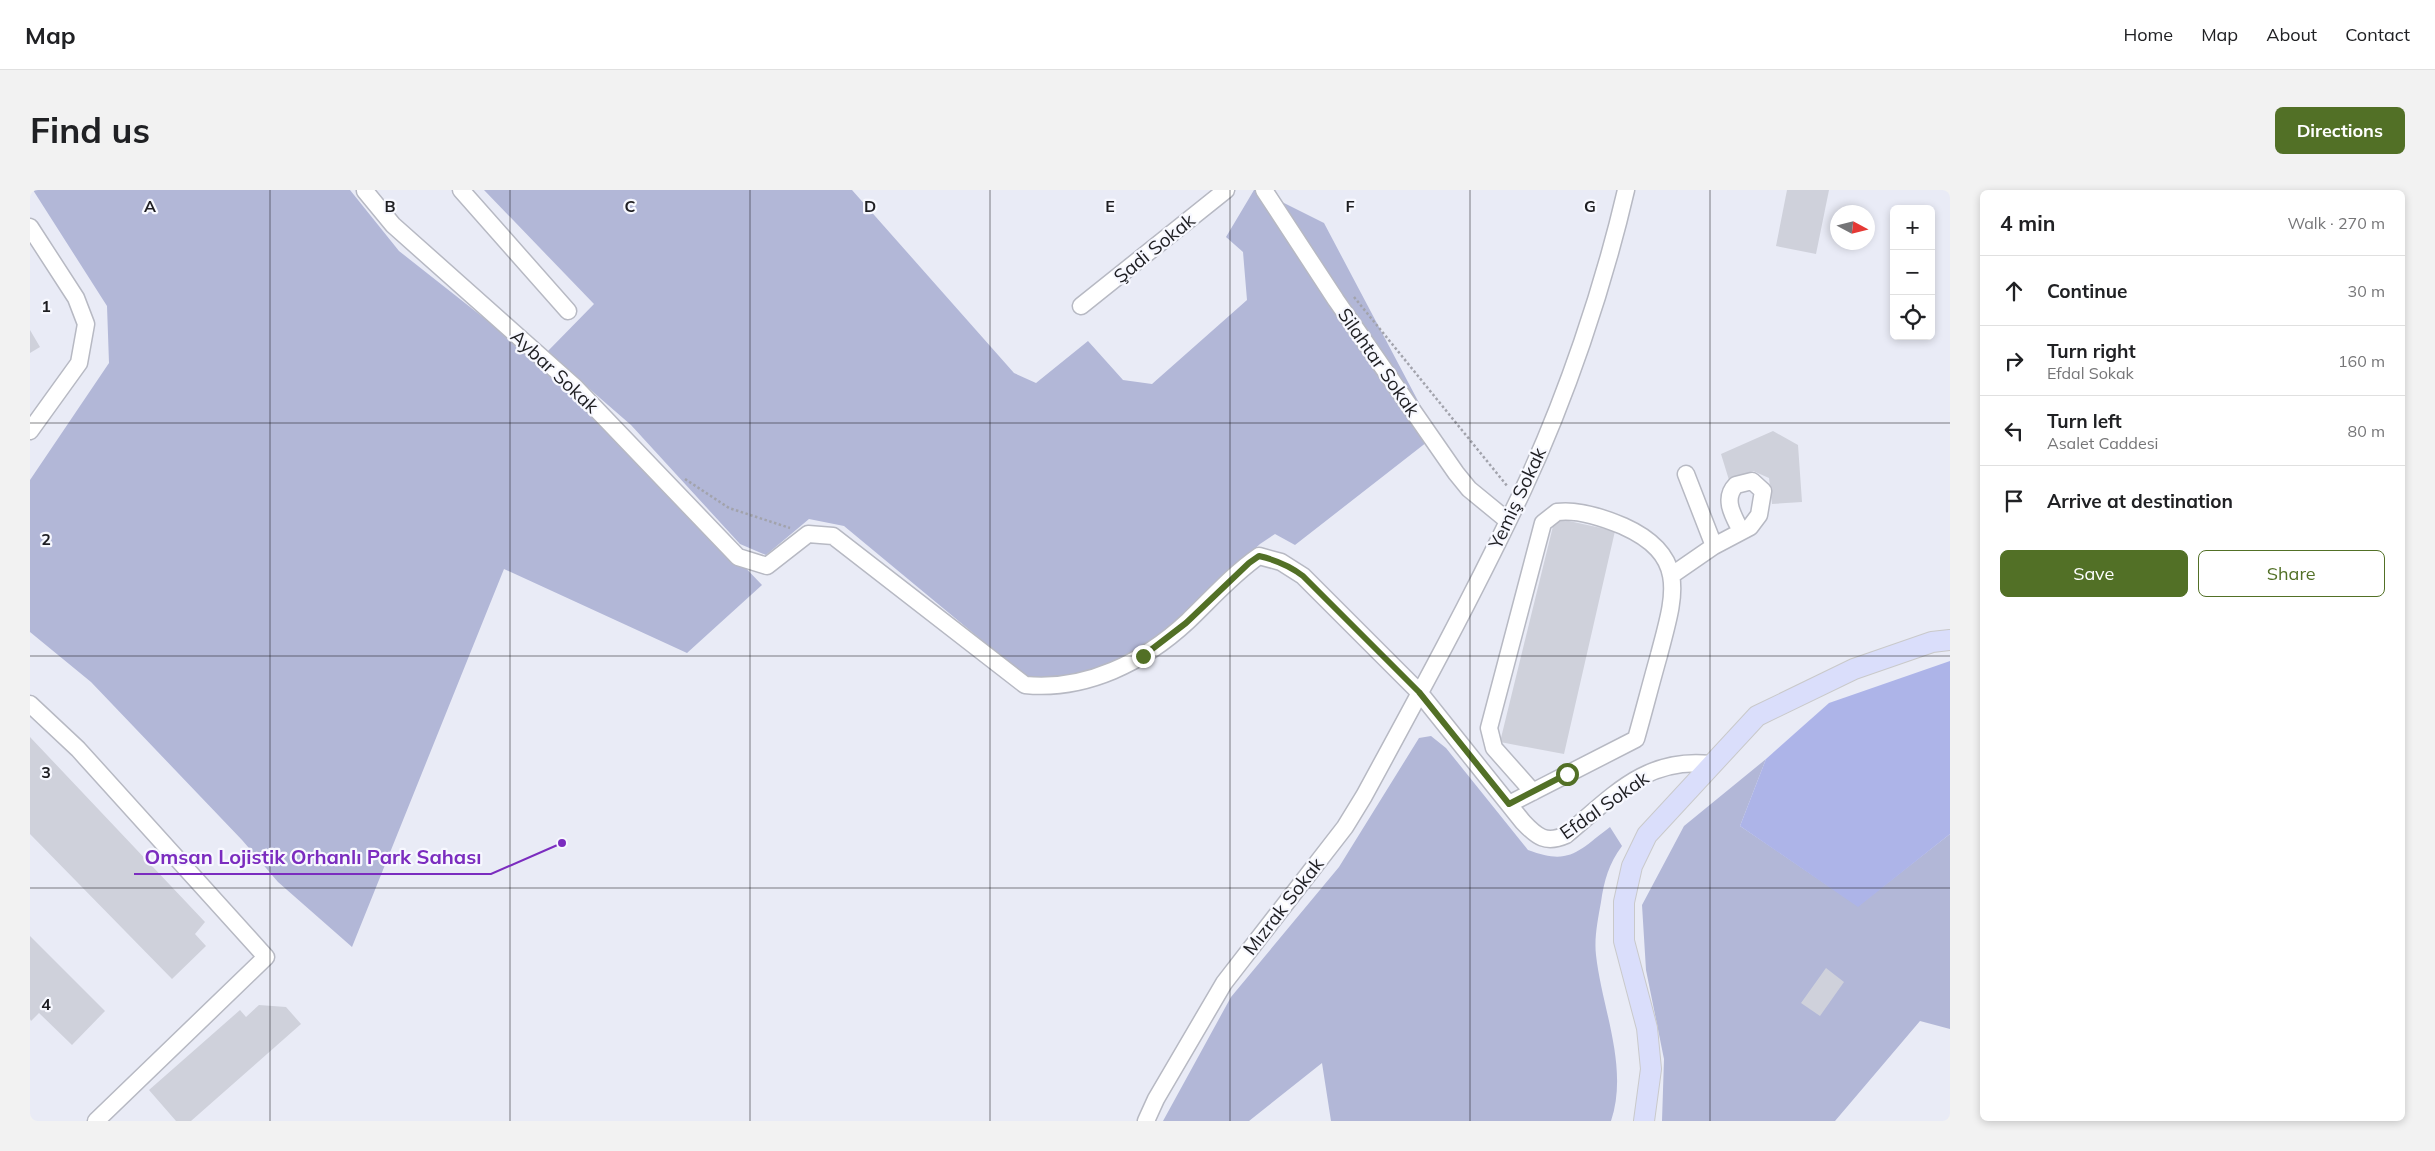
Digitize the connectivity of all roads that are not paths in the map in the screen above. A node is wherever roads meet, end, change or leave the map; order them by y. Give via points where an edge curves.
1 (461, 190) edge
2 (1226, 190) edge
3 (1264, 190) edge
4 (1626, 190) edge
5 (366, 191) dead end
6 (30, 227) edge
7 (1081, 306) dead end
8 (568, 311) dead end
9 (30, 430) edge
10 (1686, 474) dead end
11 (1508, 521) junction
12 (1741, 531) dead end
13 (1714, 546) junction
14 (1259, 556) joint
15 (1672, 575) junction
16 (1950, 640) edge
17 (1419, 692) junction
18 (30, 704) edge
19 (1710, 764) junction
20 (1533, 792) junction
21 (1509, 804) junction
22 (96, 1121) edge
23 (1146, 1121) edge
24 (1644, 1121) edge

1 - 8 street
2 - 7 street, Şadi Sokak
3 - 11 street, Silahtar Sokak via 1456,473 1469,489
4 - 11 street, Yemiş Sokak via 1597,296 1549,430
5 - 14 street, Aybar Sokak via 393,225 575,387 738,557 767,566 808,534 833,536 1025,685 1047,687 1092,678 1129,665 1186,623
6 - 9 street via 76,298 86,324 79,363
10 - 13 street
11 - 17 street, Yemiş Sokak
12 - 13 street
13 - 15 street
14 - 17 street, Efdal Sokak via 1282,562 1303,576
15 - 20 street via 1672,605 1636,739
15 - 20 street via 1664,557 1651,542 1618,524 1564,511 1551,515 1543,523 1490,728 1494,748
16 - 19 main road via 1932,642 1854,669 1757,716
17 - 21 street, Efdal Sokak
17 - 23 street, Mızrak Sokak via 1355,811 1224,983
18 - 22 street via 78,749 266,957
19 - 21 street, Efdal Sokak via 1678,764 1649,772 1628,784 1566,835 1555,840 1533,833
19 - 24 main road via 1647,835 1632,866 1624,902 1624,941 1647,1028 1651,1068
20 - 21 street

